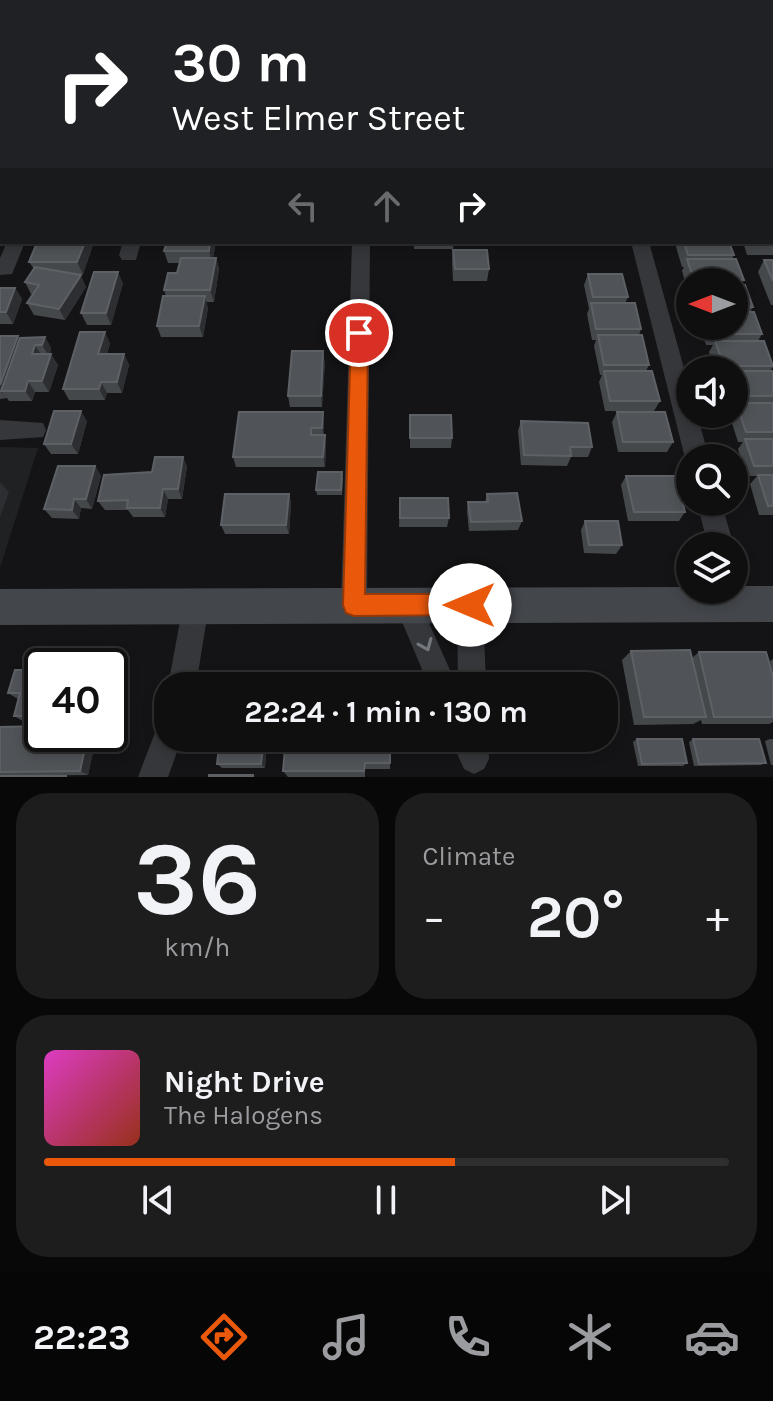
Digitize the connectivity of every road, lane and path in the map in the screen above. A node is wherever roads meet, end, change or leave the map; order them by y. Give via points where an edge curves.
1 (15, 244) edge
2 (361, 244) edge
3 (641, 244) edge
4 (5, 269) dead end
5 (0, 430) edge
6 (35, 430) dead end
7 (693, 444) edge
8 (676, 599) edge
9 (748, 599) edge
10 (773, 604) edge
11 (196, 605) junction
12 (354, 605) junction
13 (408, 605) junction
14 (470, 605) junction
15 (0, 607) edge
16 (184, 672) edge
17 (437, 672) edge
18 (472, 672) edge
19 (162, 752) edge
20 (153, 777) edge

1 - 4 street
2 - 12 street
3 - 7 street
5 - 6 street
8 - 14 street
9 - 10 street
11 - 12 street
11 - 15 street
11 - 16 street
12 - 13 street
13 - 14 street
13 -> 17 street
14 - 18 street
19 - 20 street

